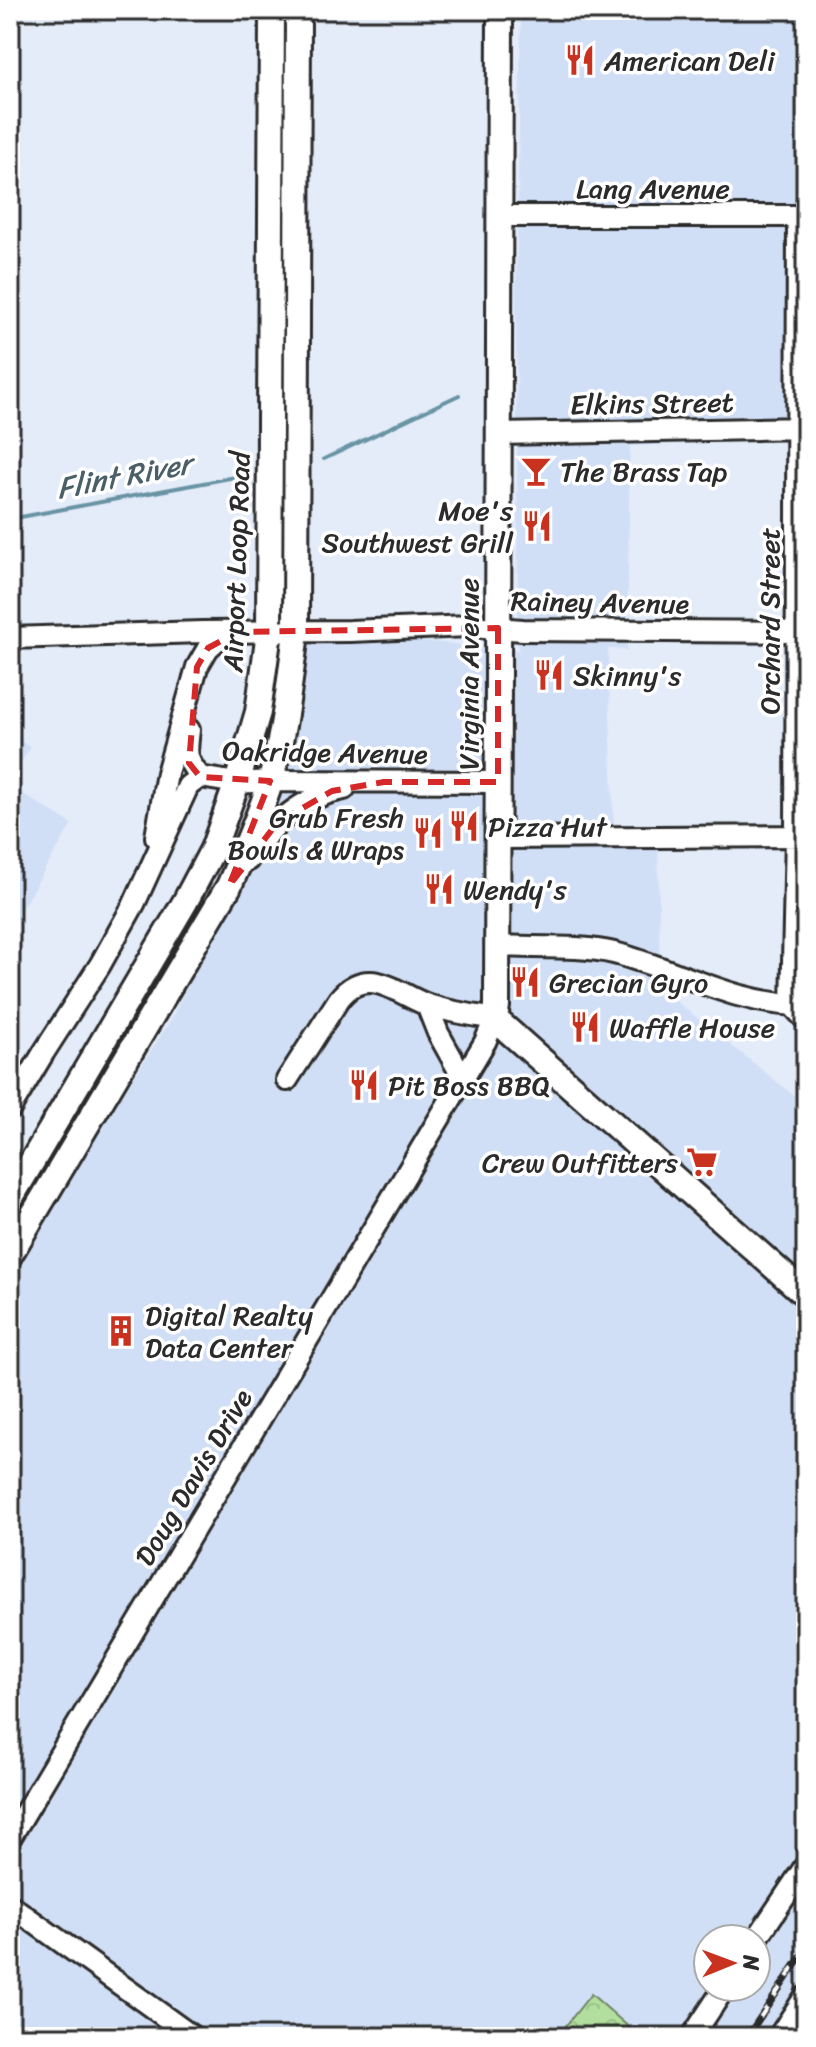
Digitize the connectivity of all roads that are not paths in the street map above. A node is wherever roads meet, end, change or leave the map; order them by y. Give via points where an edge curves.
1 (272, 10) edge
2 (298, 10) edge
3 (500, 10) edge
4 (499, 216) junction
5 (802, 216) edge
6 (802, 428) edge
7 (499, 434) junction
8 (498, 628) junction
9 (238, 632) junction
10 (269, 632) junction
11 (296, 632) junction
12 (801, 632) edge
13 (155, 635) junction
14 (10, 638) edge
15 (197, 667) junction
16 (200, 777) junction
17 (270, 781) junction
18 (384, 782) junction
19 (498, 782) junction
20 (237, 783) junction
21 (801, 836) edge
22 (498, 838) junction
23 (152, 860) junction
24 (229, 886) junction
25 (497, 946) junction
26 (427, 1005) junction
27 (801, 1010) edge
28 (495, 1019) junction
29 (463, 1078) junction
30 (287, 1080) dead end
31 (10, 1109) edge
32 (10, 1199) edge
33 (10, 1254) edge
34 (806, 1295) edge
35 (10, 1838) edge
36 (806, 1865) edge
37 (10, 1905) edge
38 (767, 1923) edge
39 (806, 1999) edge
40 (714, 2003) edge
41 (193, 2037) edge
42 (692, 2037) edge
43 (781, 2037) edge

1 - 10 main road, Airport Loop Road
2 - 11 main road, Airport Loop Road
3 - 4 main road, Virginia Avenue
4 - 5 street, Lang Avenue
4 - 7 main road, Virginia Avenue
5 - 6 street, Orchard Street
6 - 7 street, Elkins Street
6 - 12 street, Orchard Street
7 - 8 main road, Virginia Avenue
8 - 11 street, Rainey Avenue
8 - 12 street, Rainey Avenue
8 - 19 main road, Virginia Avenue
9 - 10 street, Rainey Avenue
9 - 13 street, Rainey Avenue
9 - 15 street via 218,639
10 - 11 street, Rainey Avenue
10 - 20 main road, Airport Loop Road via 258,712
11 - 17 main road, Airport Loop Road
12 - 21 street, Orchard Street
13 - 14 street, Rainey Avenue
13 - 15 street via 186,649
15 - 16 street via 186,754
15 - 23 street via 167,773
16 - 20 street, Oakridge Avenue
16 - 23 street via 188,786
17 - 18 street, Oakridge Avenue
17 - 20 street, Oakridge Avenue
17 - 24 main road, Airport Loop Road
18 - 19 street, Oakridge Avenue
18 - 24 street, Airport Loop Road via 332,791 294,809 263,837
19 - 22 main road, Virginia Avenue
20 - 32 main road, Airport Loop Road via 213,849 185,902
21 - 22 street
21 - 27 street, Orchard Street
22 - 25 main road, Virginia Avenue
23 - 31 street via 100,965
24 - 33 main road, Airport Loop Road
25 - 27 street via 612,953
25 - 28 main road, Virginia Avenue
26 - 28 street
26 - 29 street
26 - 30 street via 377,983 356,984 339,999
28 - 29 street, Doug Davis Drive
28 - 34 main road
29 - 35 street, Doug Davis Drive
36 - 38 street
37 - 41 street
39 - 43 main road
40 - 42 street

